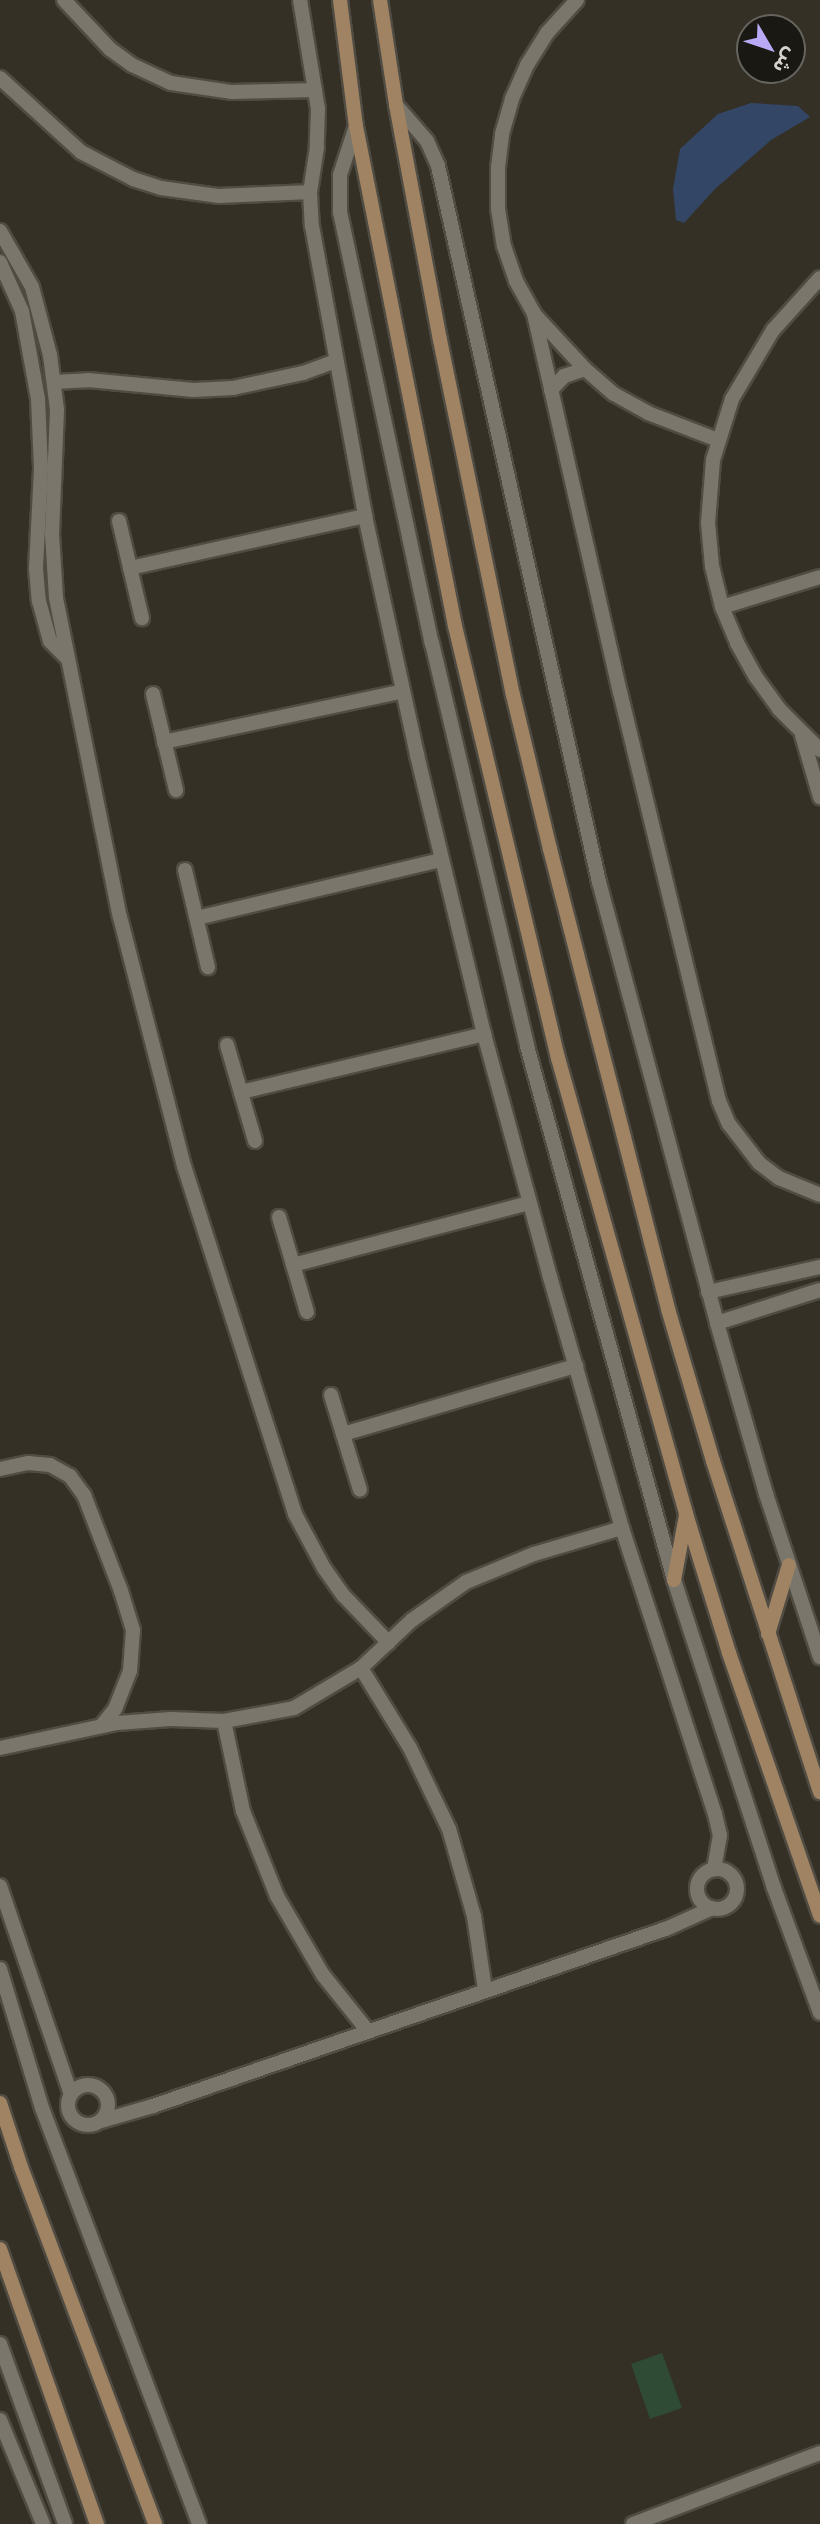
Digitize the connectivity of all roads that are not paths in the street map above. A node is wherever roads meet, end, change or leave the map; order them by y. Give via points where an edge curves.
1 (64, 0) edge
2 (300, 0) edge
3 (340, 0) edge
4 (380, 0) edge
5 (577, 0) edge
6 (0, 78) edge
7 (315, 90) junction
8 (396, 106) junction
9 (356, 126) junction
10 (310, 192) junction
11 (0, 231) edge
12 (0, 262) edge
13 (820, 278) edge
14 (534, 314) junction
15 (336, 361) junction
16 (584, 369) junction
17 (54, 382) junction
18 (551, 390) junction
19 (718, 440) junction
20 (46, 498) junction
21 (365, 516) junction
22 (120, 521) dead end
23 (130, 568) junction
24 (820, 577) edge
25 (722, 607) junction
26 (142, 618) dead end
27 (402, 691) junction
28 (153, 694) dead end
29 (802, 734) junction
30 (164, 742) junction
31 (820, 750) edge
32 (176, 790) dead end
33 (820, 797) edge
34 (441, 860) junction
35 (185, 870) dead end
36 (197, 919) junction
37 (208, 967) dead end
38 (484, 1034) junction
39 (227, 1045) dead end
40 (241, 1092) junction
41 (255, 1141) dead end
42 (820, 1195) edge
43 (529, 1203) junction
44 (279, 1217) dead end
45 (293, 1265) junction
46 (820, 1267) edge
47 (820, 1290) edge
48 (708, 1292) junction
49 (307, 1312) dead end
50 (717, 1323) junction
51 (576, 1366) junction
52 (331, 1395) dead end
53 (343, 1434) junction
54 (0, 1469) edge
55 (360, 1490) dead end
56 (687, 1514) junction
57 (622, 1528) junction
58 (789, 1565) junction
59 (674, 1580) junction
60 (768, 1634) junction
61 (389, 1643) junction
62 (820, 1657) edge
63 (361, 1668) junction
64 (224, 1721) junction
65 (102, 1726) junction
66 (0, 1748) edge
67 (820, 1792) edge
68 (714, 1869) junction
69 (0, 1886) edge
70 (712, 1908) junction
71 (820, 1916) edge
72 (0, 1969) edge
73 (485, 1990) junction
74 (820, 2013) edge
75 (367, 2030) junction
76 (71, 2094) junction
77 (0, 2103) edge
78 (102, 2121) junction
79 (0, 2249) edge
80 (0, 2344) edge
81 (0, 2420) edge
82 (820, 2453) edge
83 (43, 2524) edge
84 (65, 2524) edge
85 (97, 2524) edge
86 (155, 2524) edge
87 (199, 2524) edge
88 (633, 2524) edge

1 - 7 street via 110,49 171,83 232,92
2 - 7 street
3 - 9 main road
4 - 8 main road
5 - 14 street via 547,33 527,65 502,135 498,209 504,246
6 - 10 street via 73,146 132,179 209,195
7 - 10 street via 319,128
8 - 48 street via 427,141 438,166 574,781
8 - 60 main road via 510,682 547,836 665,1297
9 - 56 main road via 452,613 500,824 569,1098
9 - 59 street via 340,175 340,212 432,643 527,1046
10 - 15 street
11 - 17 street via 32,286
12 - 20 street via 22,311 33,360
13 - 19 street via 750,363
14 - 16 street
14 - 18 street
15 - 17 street via 233,388
15 - 21 street
16 - 18 street via 564,376
16 - 19 street via 648,414
17 - 20 street via 57,439
18 - 42 street via 719,1101 736,1135 759,1163 779,1178
19 - 25 street via 708,523
20 - 61 street via 36,569 45,630 67,658 150,1041 190,1188 254,1395 303,1530 343,1595
21 - 23 street
21 - 27 street
22 - 23 street
23 - 26 street
24 - 25 street
25 - 29 street via 756,677
27 - 30 street
27 - 34 street
28 - 30 street
29 - 31 street
29 - 33 street
30 - 32 street
34 - 36 street
34 - 38 street
35 - 36 street
36 - 37 street
38 - 40 street
38 - 43 street
39 - 40 street
40 - 41 street
43 - 45 street
43 - 51 street
44 - 45 street
45 - 49 street
46 - 48 street
47 - 50 street
48 - 50 street
50 - 58 street
51 - 53 street
51 - 57 street
52 - 53 street
53 - 55 street
54 - 65 street via 27,1463 50,1465 70,1476 84,1495 133,1630 130,1671 115,1709
56 - 59 main road
56 - 71 main road via 729,1653
57 - 61 street via 485,1572 438,1599
57 - 68 street via 715,1814 720,1835
58 - 60 main road
58 - 62 street
59 - 74 street via 774,1888
60 - 67 main road
61 - 63 street
63 - 64 street via 294,1708
63 - 73 street via 410,1748 449,1829 474,1916
64 - 65 street via 170,1719
64 - 75 street via 243,1811 276,1896 323,1975
65 - 66 street
68 - 70 street via 702,1875 697,1888 701,1901
68 - 70 street via 729,1873 737,1886 732,1901
69 - 76 street
70 - 73 street via 668,1928
72 - 87 street via 42,2108
73 - 75 street
75 - 78 street
76 - 78 street via 68,2110 76,2121 88,2125
76 - 78 street via 82,2085 102,2089 109,2101
77 - 86 main road
79 - 85 main road
80 - 84 street
81 - 83 street
82 - 88 street

